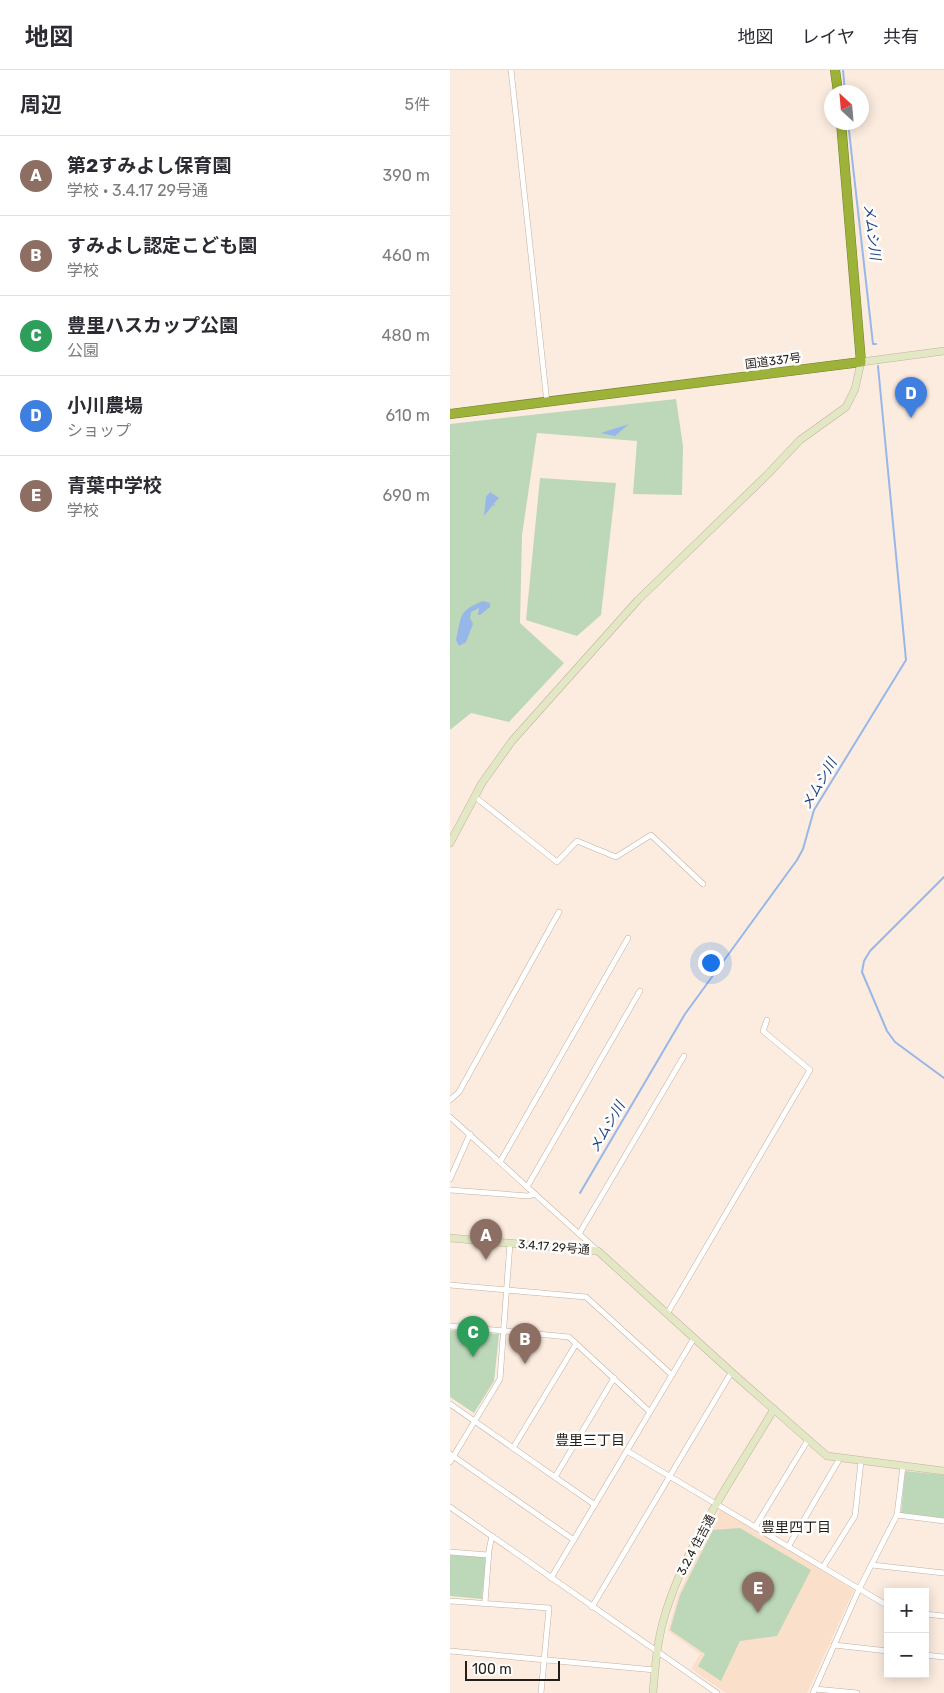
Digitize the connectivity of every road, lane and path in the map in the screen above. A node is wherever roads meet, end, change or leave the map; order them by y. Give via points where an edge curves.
1 (512, 70) edge
2 (835, 70) edge
3 (837, 85) edge
4 (841, 130) edge
5 (944, 350) edge
6 (861, 362) junction
7 (547, 403) junction
8 (450, 414) edge
9 (474, 796) junction
10 (450, 843) edge
11 (703, 884) dead end
12 (559, 912) dead end
13 (628, 938) dead end
14 (640, 991) dead end
15 (767, 1020) dead end
16 (684, 1056) dead end
17 (450, 1100) edge
18 (450, 1116) edge
19 (470, 1134) junction
20 (500, 1162) junction
21 (450, 1179) edge
22 (527, 1187) junction
23 (450, 1190) edge
24 (535, 1194) junction
25 (579, 1234) junction
26 (450, 1238) edge
27 (510, 1243) junction
28 (598, 1251) junction
29 (450, 1285) edge
30 (507, 1290) junction
31 (667, 1314) junction
32 (450, 1326) edge
33 (503, 1330) junction
34 (694, 1338) junction
35 (576, 1344) junction
36 (731, 1373) junction
37 (672, 1375) junction
38 (614, 1378) junction
39 (450, 1404) edge
40 (774, 1409) junction
41 (650, 1412) junction
42 (474, 1421) junction
43 (808, 1440) junction
44 (513, 1448) junction
45 (626, 1451) junction
46 (451, 1458) edge
47 (840, 1458) junction
48 (861, 1461) junction
49 (903, 1466) junction
50 (944, 1471) edge
51 (554, 1476) junction
52 (670, 1477) junction
53 (595, 1504) junction
54 (718, 1504) junction
55 (450, 1507) edge
56 (897, 1515) junction
57 (944, 1521) edge
58 (755, 1527) junction
59 (492, 1536) junction
60 (574, 1540) junction
61 (788, 1546) junction
62 (450, 1552) edge
63 (488, 1555) junction
64 (872, 1565) junction
65 (823, 1567) junction
66 (944, 1574) edge
67 (551, 1578) junction
68 (859, 1589) junction
69 (450, 1601) edge
70 (485, 1603) junction
71 (884, 1604) edge
72 (592, 1607) junction
73 (929, 1614) edge
74 (944, 1616) edge
75 (834, 1645) junction
76 (450, 1651) edge
77 (884, 1651) edge
78 (657, 1652) junction
79 (929, 1656) edge
80 (944, 1658) edge
81 (543, 1660) junction
82 (655, 1670) junction
83 (814, 1691) edge
84 (541, 1693) edge
85 (653, 1693) edge
86 (717, 1693) edge
87 (857, 1693) edge

1 - 7 street
2 - 3 highway
4 - 6 highway
5 - 6 street
6 - 7 highway, 国道337号
6 - 9 street via 855,389 846,407 800,440 624,615 512,741
7 - 8 highway, 国道337号
9 - 10 street
9 - 11 street via 557,862 577,841 616,856 651,835
12 - 17 street via 459,1092
13 - 20 street
14 - 22 street
15 - 31 street via 763,1031 810,1070
16 - 25 street
18 - 19 street
19 - 20 street
19 - 21 street
20 - 22 street
22 - 24 street
23 - 24 street
24 - 25 street
25 - 28 street
26 - 27 street, 3.4.17 29号通
27 - 28 street, 3.4.17 29号通
27 - 30 street
28 - 31 street
29 - 30 street
30 - 33 street
30 - 37 street via 586,1297
31 - 34 street
32 - 33 street
33 - 35 street via 569,1337
33 - 42 street via 500,1379
34 - 36 street
34 - 37 street
35 - 38 street
35 - 44 street
36 - 40 street
36 - 52 street
37 - 41 street
38 - 41 street
38 - 51 street
39 - 42 street
40 - 43 street
40 - 54 street, 3.2.4 住吉通
41 - 45 street
42 - 44 street
42 - 46 street
43 - 47 street via 827,1456
43 - 58 street
44 - 51 street
45 - 52 street
45 - 53 street
46 - 60 street
47 - 48 street
47 - 61 street
48 - 49 street
48 - 65 street via 855,1516
49 - 50 street
49 - 56 street
51 - 53 street
52 - 54 street
52 - 72 street
53 - 60 street
54 - 58 street
54 - 78 street, 3.2.4 住吉通 via 675,1587
55 - 59 street
56 - 57 street
56 - 64 street
58 - 61 street
59 - 63 street
59 - 67 street
60 - 67 street
61 - 65 street
62 - 63 street
63 - 70 street
64 - 66 street
64 - 68 street
65 - 68 street
67 - 72 street
68 - 71 street
68 - 75 street
69 - 70 street
70 - 81 street via 549,1608
72 - 78 street
73 - 74 street
75 - 77 street
75 - 83 street
76 - 81 street
78 - 82 street, 3.2.4 住吉通
78 - 86 street
79 - 80 street
81 - 82 street
81 - 84 street
82 - 85 street, 3.2.4 住吉通
83 - 87 street

